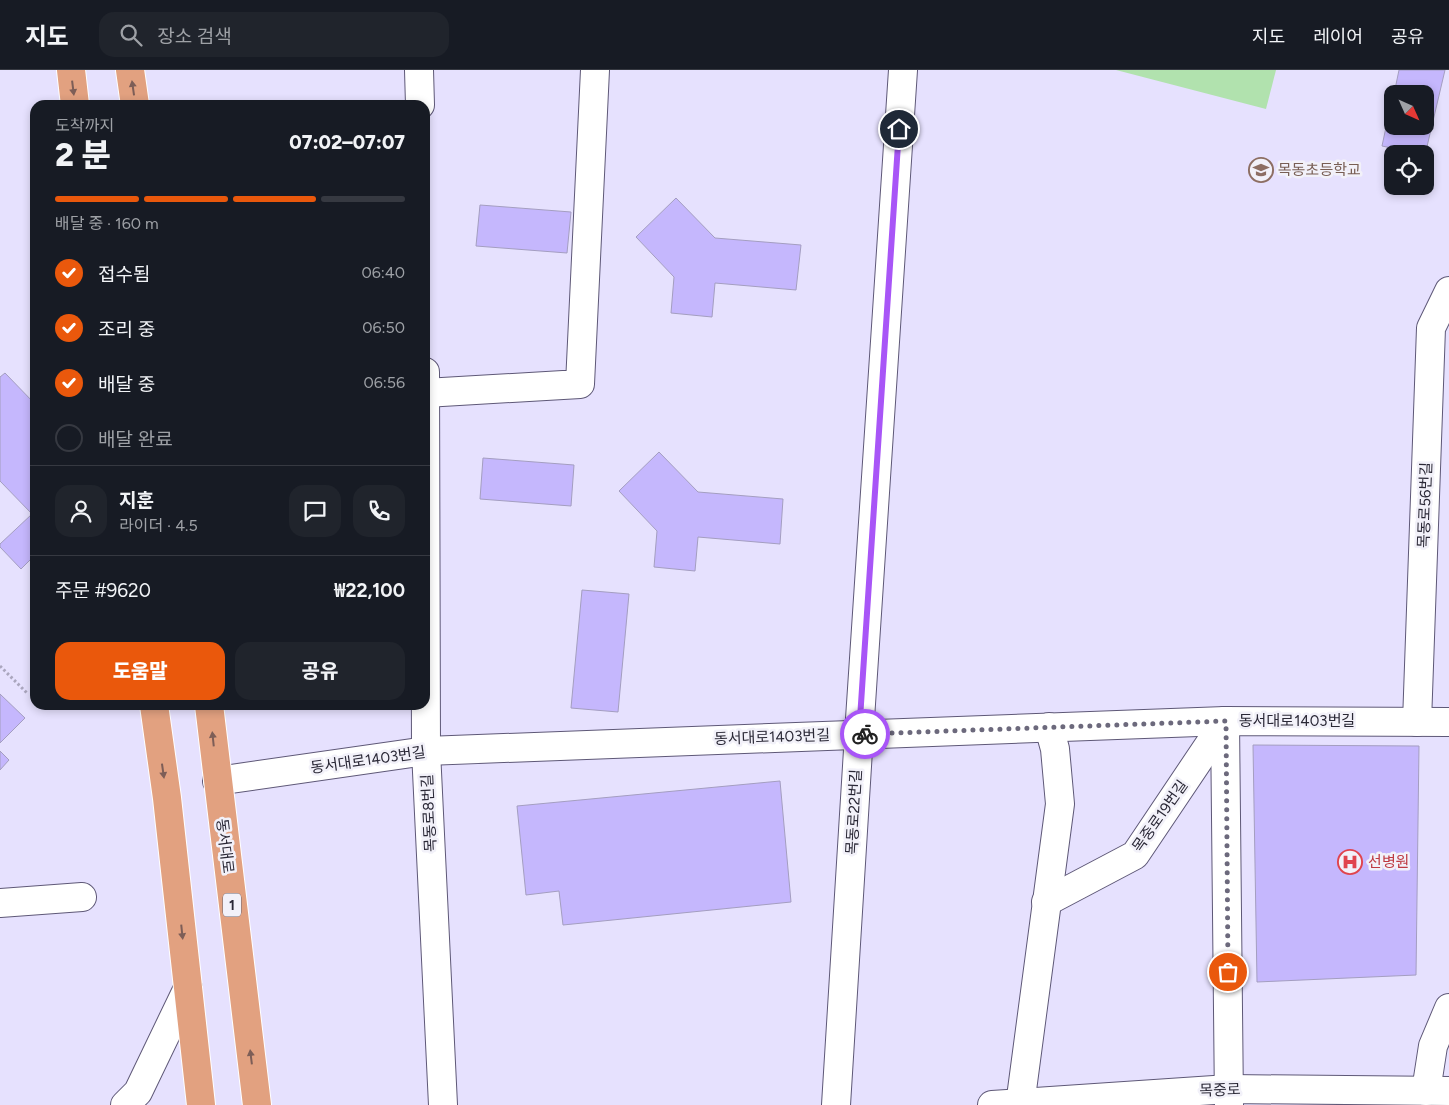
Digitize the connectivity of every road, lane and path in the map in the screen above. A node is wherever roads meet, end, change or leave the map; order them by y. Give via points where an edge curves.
1 (71, 70) edge
2 (130, 70) edge
3 (419, 70) edge
4 (595, 70) edge
5 (903, 70) edge
6 (74, 100) edge
7 (134, 100) edge
8 (420, 100) edge
9 (1449, 291) edge
10 (430, 393) edge
11 (1438, 465) edge
12 (0, 666) edge
13 (28, 694) dead end
14 (155, 710) edge
15 (210, 710) edge
16 (426, 710) edge
17 (1226, 721) junction
18 (1416, 722) junction
19 (1449, 722) edge
20 (1049, 726) junction
21 (859, 734) junction
22 (426, 751) junction
23 (217, 781) junction
24 (82, 897) dead end
25 (1046, 902) junction
26 (0, 903) edge
27 (188, 988) junction
28 (1449, 1008) edge
29 (1438, 1091) edge
30 (1229, 1097) edge
31 (1020, 1104) edge
32 (125, 1105) edge
33 (200, 1105) edge
34 (257, 1105) edge
35 (443, 1105) edge
36 (836, 1105) edge
37 (992, 1105) edge

1 -> 6 main road
7 -> 2 main road
3 - 8 street
4 - 10 street via 580,384
5 - 21 street, 목동로22번길
9 - 11 street, 목동로56번길 via 1432,328
11 - 18 street, 목동로56번길
12 - 13 path
14 -> 27 main road
23 -> 15 main road, 동서대로 / 1
16 - 22 street, 목동로8번길
17 - 18 street, 동서대로1403번길
17 - 20 street, 동서대로1403번길
17 - 25 street, 목중로19번길 via 1135,855
17 - 30 street
18 - 19 street, 동서대로1403번길
20 - 21 street, 동서대로1403번길
20 - 25 street via 1055,749 1060,804
21 - 22 street, 동서대로1403번길
21 - 36 street, 목동로22번길
22 - 23 street, 동서대로1403번길
22 - 35 street, 목동로8번길
34 -> 23 main road, 동서대로 / 1
24 - 26 street
25 - 31 street
27 - 32 street via 138,1092
27 - 33 main road
28 - 29 street via 1434,1046
29 - 30 street, 목중로
30 - 31 street, 목중로
31 - 37 street, 목중로

